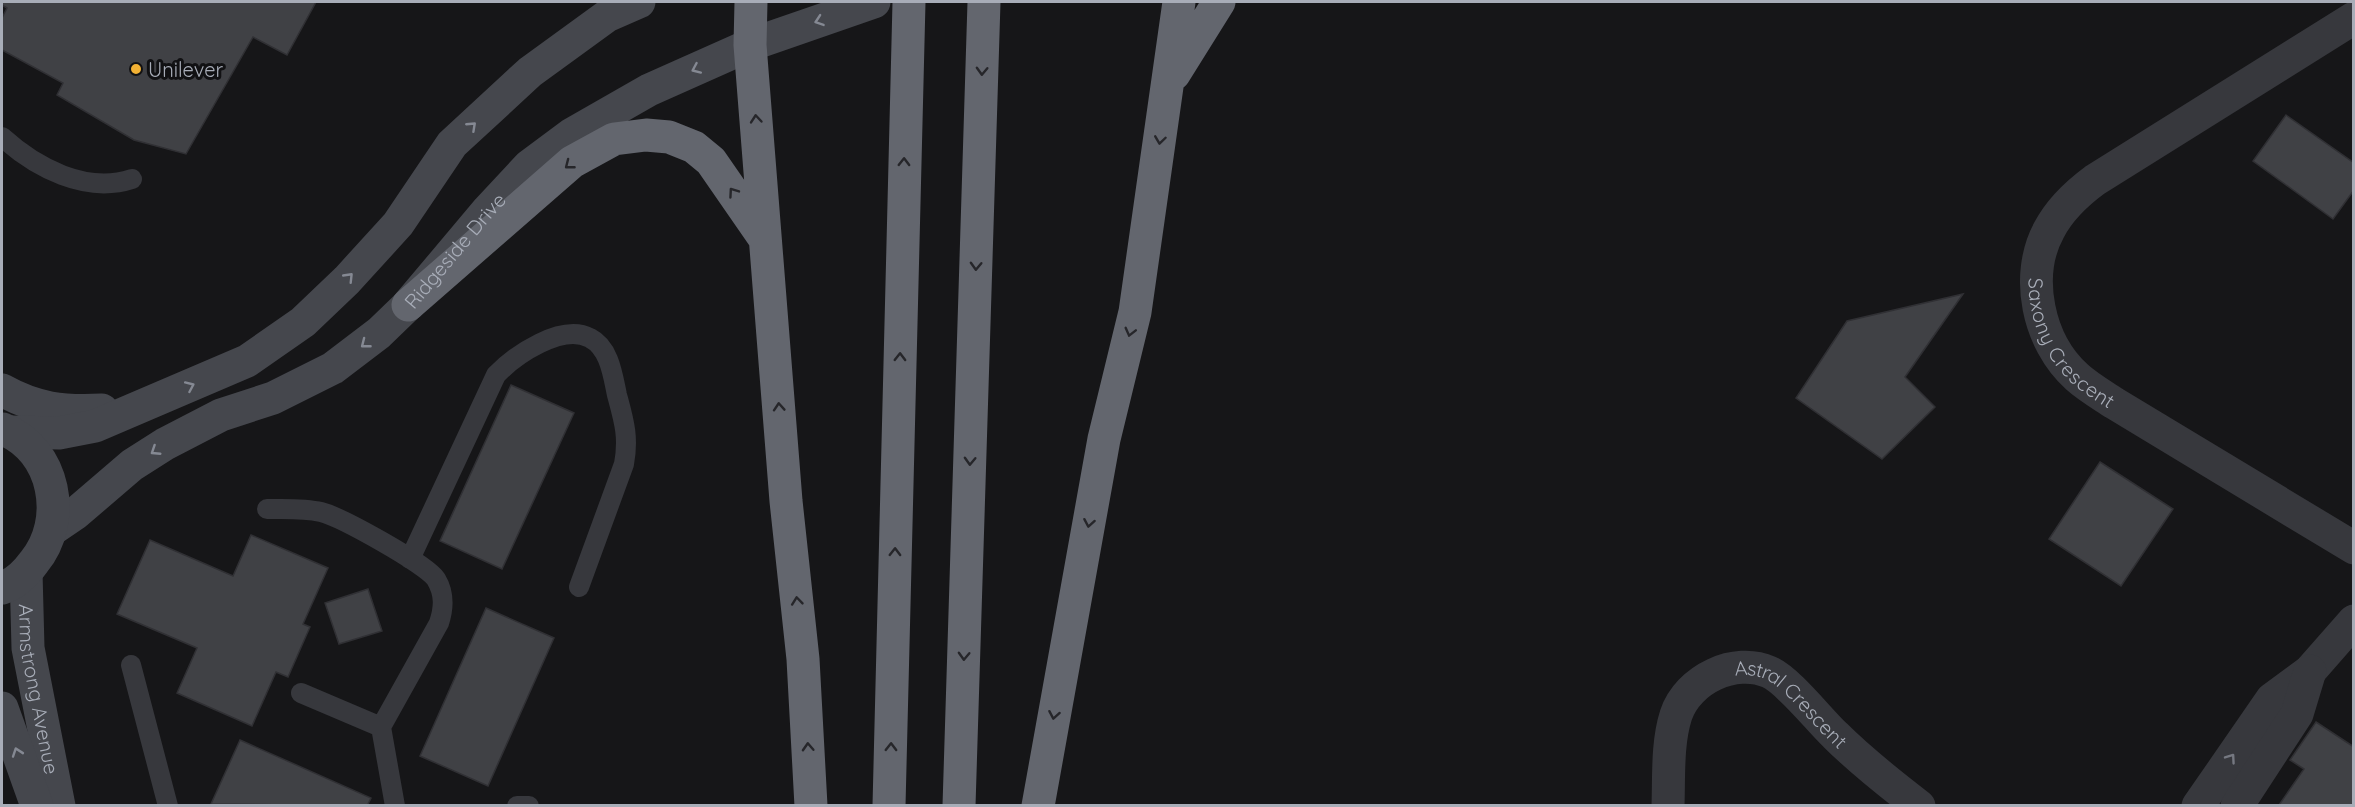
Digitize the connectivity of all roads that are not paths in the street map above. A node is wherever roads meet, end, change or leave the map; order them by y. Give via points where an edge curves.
1 (639, 2) edge
2 (751, 2) edge
3 (874, 2) edge
4 (909, 2) edge
5 (1179, 2) edge
6 (1219, 2) edge
7 (984, 7) edge
8 (2354, 18) edge
9 (750, 45) junction
10 (1169, 82) junction
11 (2, 137) edge
12 (132, 179) dead end
13 (766, 240) junction
14 (408, 305) junction
15 (2, 390) edge
16 (136, 409) junction
17 (7, 430) edge
18 (267, 509) dead end
19 (51, 530) junction
20 (2354, 548) edge
21 (410, 559) junction
22 (14, 580) edge
23 (579, 587) dead end
24 (2354, 621) edge
25 (131, 665) dead end
26 (2310, 671) junction
27 (301, 693) dead end
28 (2, 708) edge
29 (381, 727) junction
30 (37, 806) edge
31 (58, 806) edge
32 (168, 806) edge
33 (395, 806) edge
34 (517, 806) edge
35 (529, 806) edge
36 (811, 806) edge
37 (890, 806) edge
38 (959, 806) edge
39 (1038, 806) edge
40 (1668, 806) edge
41 (1919, 806) edge
42 (2198, 806) edge
43 (2237, 806) edge

16 -> 1 street via 247,361 303,322 398,224 452,144 530,72 607,16
2 - 9 highway
3 -> 9 street, Ridgeside Drive
37 -> 4 highway
5 - 10 highway
6 - 10 highway
7 -> 38 highway
8 - 20 street, Saxony Crescent via 2069,200 2049,230 2038,257 2037,289 2041,322 2055,351 2076,376
13 -> 9 highway
9 -> 14 street, Ridgeside Drive via 649,90 563,140 530,166 488,210
10 -> 39 highway via 1135,312 1104,439
11 - 12 lane via 40,166 65,176 100,184
13 -> 14 highway via 711,161 694,147 669,137 614,139 572,162
36 -> 13 highway via 803,659 786,501
14 -> 19 street, Ridgeside Drive via 333,368 273,398 221,415 165,444 132,465
15 - 16 street via 47,409
16 - 17 street via 77,429 41,434
17 - 19 street via 29,447 42,464 51,485
18 - 21 lane via 323,513
19 - 22 street via 42,553
21 - 23 lane via 496,375 506,363 526,351 558,336 575,335 591,338 609,361 628,442 624,464
21 - 29 lane via 435,578 443,608 439,623
22 - 31 street, Armstrong Avenue
24 - 26 street
25 - 32 lane
42 -> 26 street via 2272,699
26 - 43 street via 2297,714
27 - 29 lane
30 -> 28 street, Armstrong Avenue
29 - 33 lane
34 - 35 lane
40 - 41 street, Astral Crescent via 1676,714 1692,689 1720,671 1744,666 1770,672 1875,772

